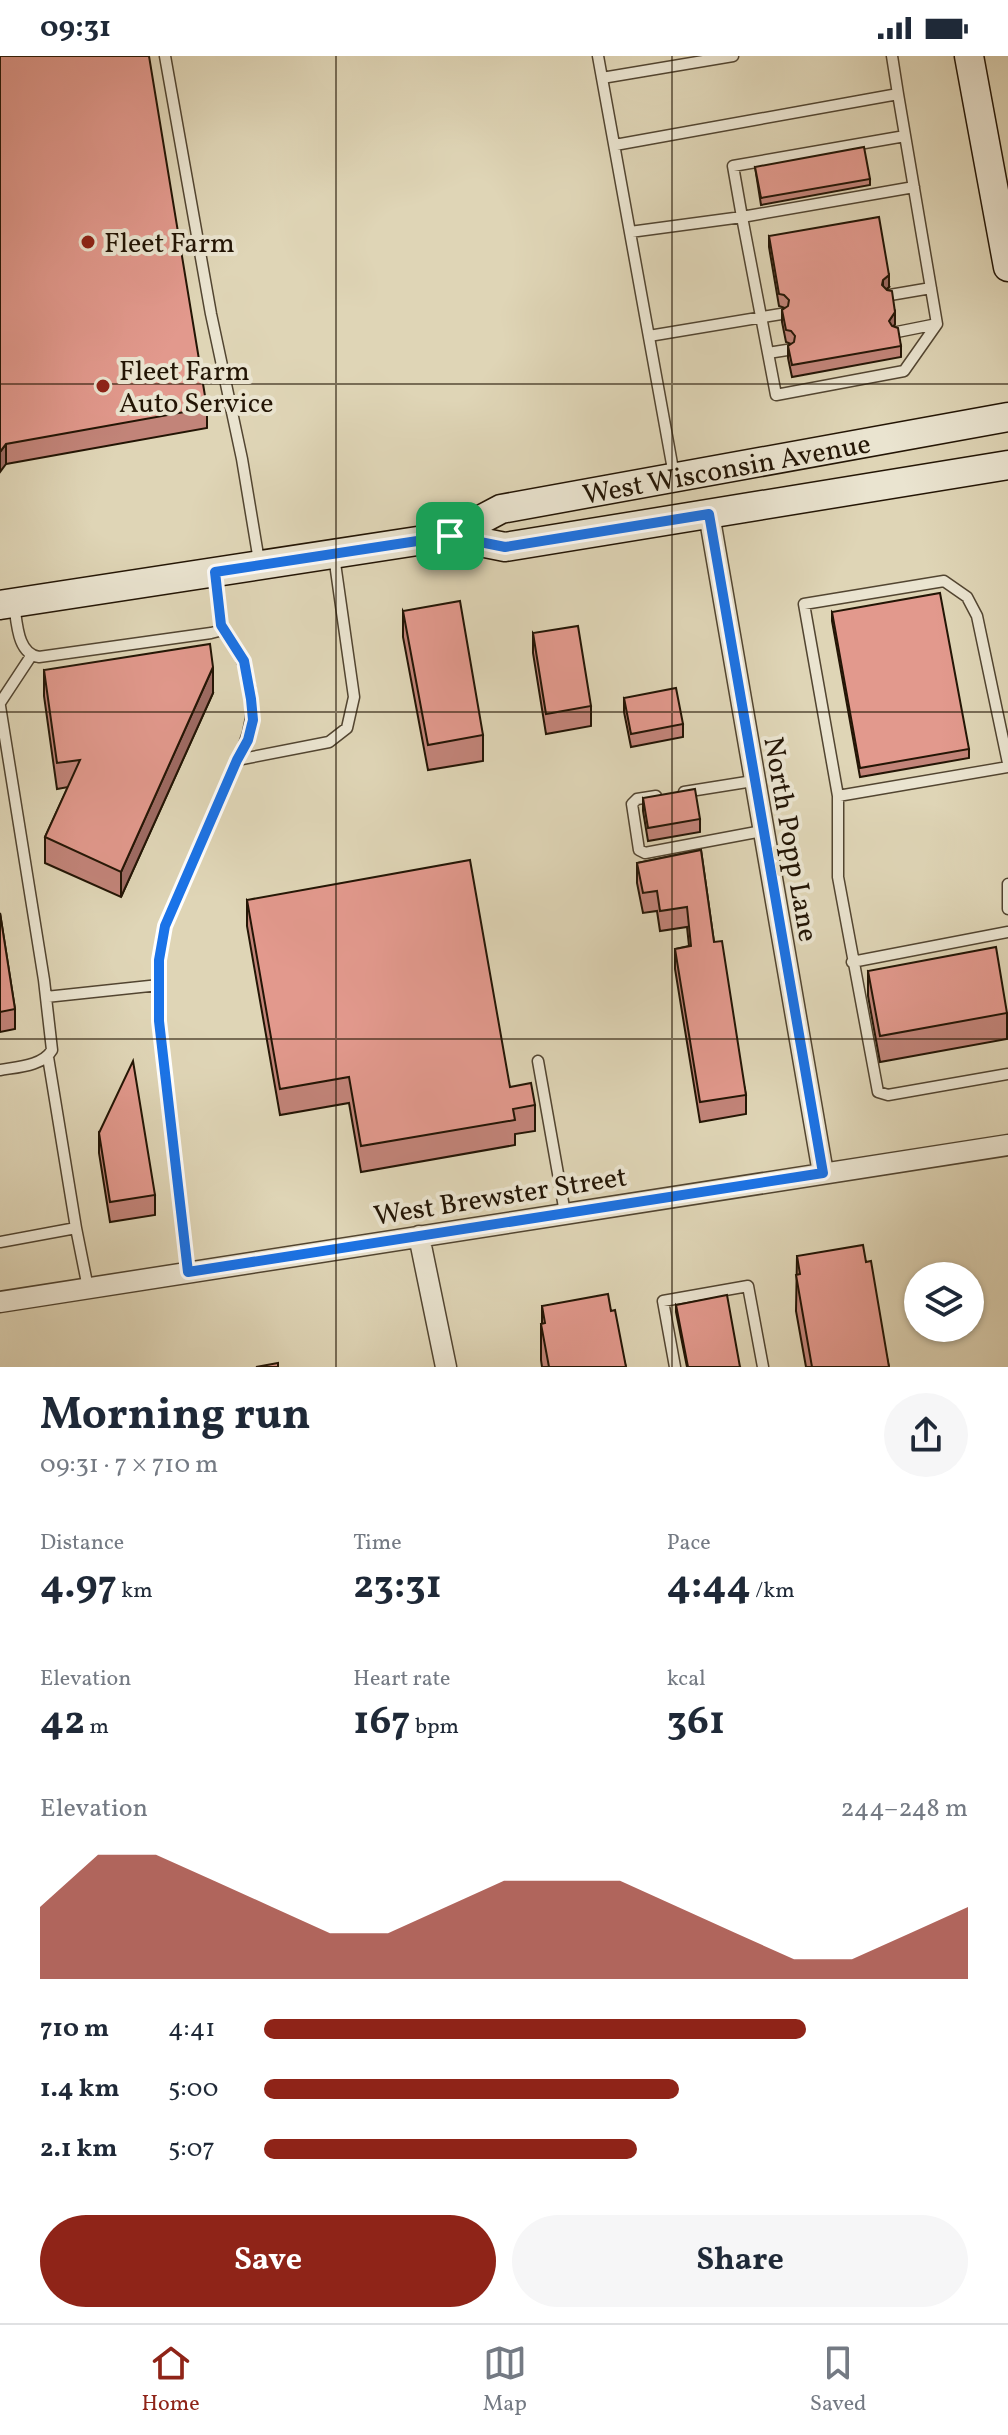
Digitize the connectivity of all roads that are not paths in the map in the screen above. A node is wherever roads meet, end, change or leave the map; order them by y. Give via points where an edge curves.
1 (165, 56) edge
2 (598, 56) edge
3 (733, 56) edge
4 (892, 56) edge
5 (969, 56) edge
6 (602, 78) junction
7 (898, 94) junction
8 (905, 136) junction
9 (615, 145) junction
10 (914, 187) junction
11 (742, 217) junction
12 (630, 232) junction
13 (1008, 267) edge
14 (931, 288) junction
15 (890, 295) edge
16 (781, 314) edge
17 (761, 318) junction
18 (937, 324) junction
19 (897, 332) edge
20 (649, 336) junction
21 (787, 350) edge
22 (768, 353) junction
23 (1008, 417) edge
24 (1008, 465) edge
25 (674, 479) junction
26 (709, 514) junction
27 (450, 536) junction
28 (334, 554) junction
29 (260, 566) junction
30 (215, 572) junction
31 (7, 604) edge
32 (221, 625) junction
33 (31, 656) junction
34 (0, 705) edge
35 (237, 760) junction
36 (4, 762) edge
37 (1008, 765) edge
38 (753, 781) junction
39 (838, 796) junction
40 (762, 831) junction
41 (1008, 884) edge
42 (1008, 909) edge
43 (1008, 932) edge
44 (852, 962) junction
45 (159, 985) junction
46 (46, 997) junction
47 (48, 1057) junction
48 (538, 1061) dead end
49 (0, 1070) edge
50 (1008, 1074) edge
51 (1008, 1145) edge
52 (823, 1173) junction
53 (565, 1213) junction
54 (76, 1228) junction
55 (419, 1236) junction
56 (0, 1242) edge
57 (188, 1272) junction
58 (88, 1288) junction
59 (0, 1302) edge
60 (446, 1367) edge
61 (675, 1367) edge
62 (763, 1367) edge

1 - 29 lane
2 - 6 lane
3 - 6 lane
4 - 7 lane
5 - 13 main road
6 - 9 lane
7 - 8 lane
7 - 9 lane
8 - 10 lane
8 - 11 lane via 733,166
9 - 12 lane
10 - 11 lane
10 - 14 lane
11 - 12 lane
11 - 17 lane
12 - 20 lane
14 - 15 lane
14 - 18 lane
16 - 17 lane
17 - 20 lane
17 - 22 lane
18 - 19 lane
18 - 22 lane via 904,371 776,395
20 - 25 lane
21 - 22 lane
23 - 25 main road, West Wisconsin Avenue
24 - 26 main road, West Wisconsin Avenue
25 - 27 main road, West Wisconsin Avenue via 501,509
26 - 27 main road, West Wisconsin Avenue via 505,547
26 - 38 street, North Popp Lane
27 - 28 main road, West Wisconsin Avenue
28 - 29 main road, West Wisconsin Avenue
28 - 35 lane via 354,697 347,728 329,742
29 - 30 main road, West Wisconsin Avenue
30 - 31 main road, West Wisconsin Avenue
30 - 32 lane
31 - 33 lane
32 - 33 lane via 211,633
32 - 35 lane via 244,661 251,699 253,720
33 - 34 lane
34 - 36 lane
35 - 45 lane via 165,926
36 - 46 lane
37 - 39 lane
37 - 39 lane via 977,616 967,597 944,581 804,604
38 - 40 street, North Popp Lane
38 - 40 lane via 637,799 632,804 639,850
39 - 44 lane via 838,877
40 - 52 street, North Popp Lane
41 - 42 lane
43 - 44 lane
44 - 50 lane via 878,1092 888,1095
45 - 46 lane
45 - 57 lane
46 - 47 lane via 52,1050
47 - 49 lane
47 - 54 lane
48 - 53 lane
51 - 52 street, West Brewster Street
52 - 53 street, West Brewster Street
53 - 55 street, West Brewster Street
54 - 56 lane
54 - 58 lane
55 - 57 street, West Brewster Street
55 - 60 street
57 - 58 street, West Brewster Street
58 - 59 street, West Brewster Street
61 - 62 lane via 663,1301 748,1286

